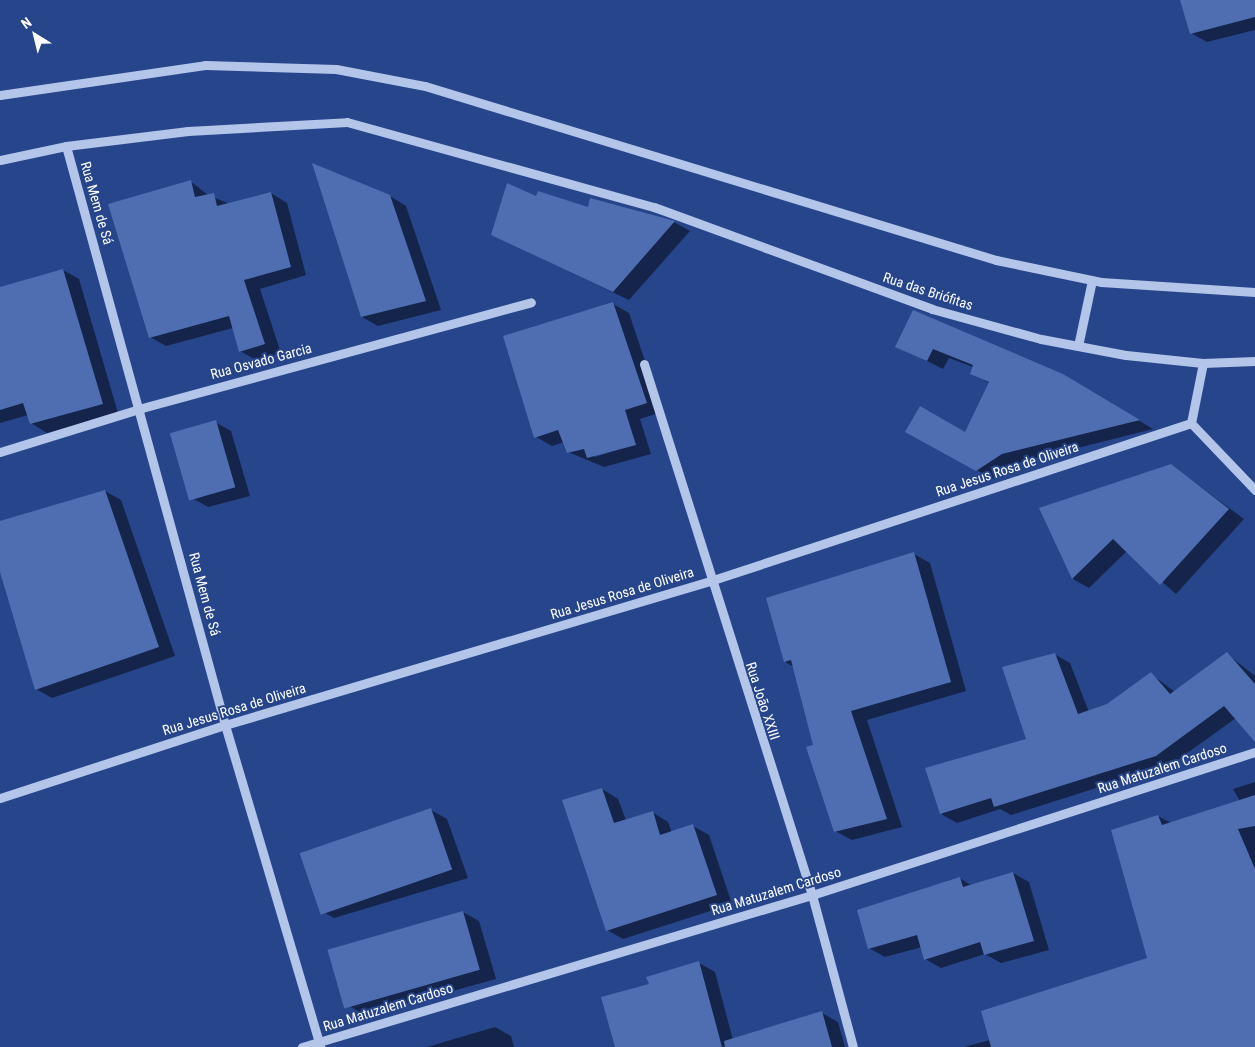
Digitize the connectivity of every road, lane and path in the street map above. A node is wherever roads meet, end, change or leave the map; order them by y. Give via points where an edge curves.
1 (0, 95) edge
2 (66, 146) junction
3 (0, 160) edge
4 (1092, 280) junction
5 (1255, 292) edge
6 (531, 302) dead end
7 (1078, 346) junction
8 (1255, 361) edge
9 (1203, 363) junction
10 (644, 364) dead end
11 (142, 408) junction
12 (1190, 422) junction
13 (0, 452) edge
14 (1255, 490) edge
15 (710, 581) junction
16 (225, 725) junction
17 (1255, 752) edge
18 (0, 798) edge
19 (812, 895) junction
20 (320, 1044) edge
21 (302, 1047) edge
22 (853, 1047) edge

1 - 4 street via 49,85 205,65 336,69 425,86 996,260
2 - 3 street, Rua das Briófitas
2 - 7 street, Rua das Briófitas via 188,131 347,122 654,207 932,309
2 - 11 street, Rua Mem de Sá
4 - 5 street
4 - 7 street
6 - 11 street, Rua Osvado Garcia
7 - 9 street, Rua das Briófitas
8 - 9 street, Rua das Briófitas
9 - 12 street
10 - 15 street, Rua João XXIII
11 - 13 street, Rua Osvado Garcia
11 - 16 street, Rua Mem de Sá
12 - 14 street
12 - 15 street, Rua Jesus Rosa de Oliveira
15 - 16 street, Rua Jesus Rosa de Oliveira
15 - 19 street, Rua João XXIII
16 - 18 street, Rua Jesus Rosa de Oliveira
16 - 20 street, Rua Mem de Sá
17 - 19 street, Rua Matuzalem Cardoso
19 - 20 street, Rua Matuzalem Cardoso
19 - 22 street, Rua João XXIII
20 - 21 street, Rua Matuzalem Cardoso

